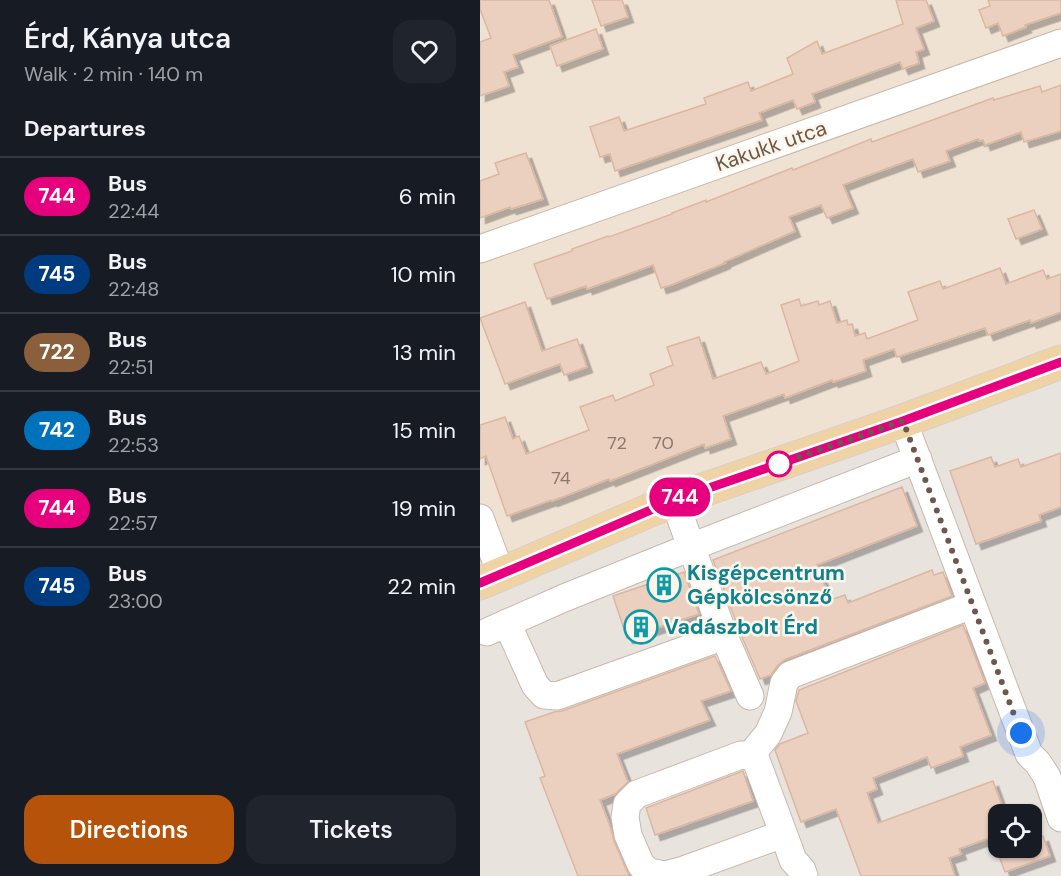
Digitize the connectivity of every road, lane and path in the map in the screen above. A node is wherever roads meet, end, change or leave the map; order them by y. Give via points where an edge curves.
1 (1061, 42) edge
2 (480, 249) edge
3 (1061, 362) edge
4 (903, 421) junction
5 (918, 459) junction
6 (674, 500) junction
7 (480, 518) edge
8 (691, 547) junction
9 (490, 578) edge
10 (972, 604) junction
11 (724, 636) junction
12 (750, 696) dead end
13 (750, 756) junction
14 (1061, 818) edge
15 (783, 834) junction
16 (804, 876) edge

1 - 2 street, Kakukk utca
3 - 4 main road
4 - 5 street
4 - 6 main road
5 - 8 street
5 - 10 street
6 - 8 street
6 - 9 main road
7 - 9 street
8 - 11 street
8 - 11 street via 497,627 535,685 544,694 557,696
10 - 13 street via 790,675 768,735
10 - 14 street via 1029,754 1047,777
11 - 12 street
13 - 15 street via 756,760
13 - 15 street via 741,755 637,794 627,804 628,835 641,865 650,872 665,874
15 - 16 street

